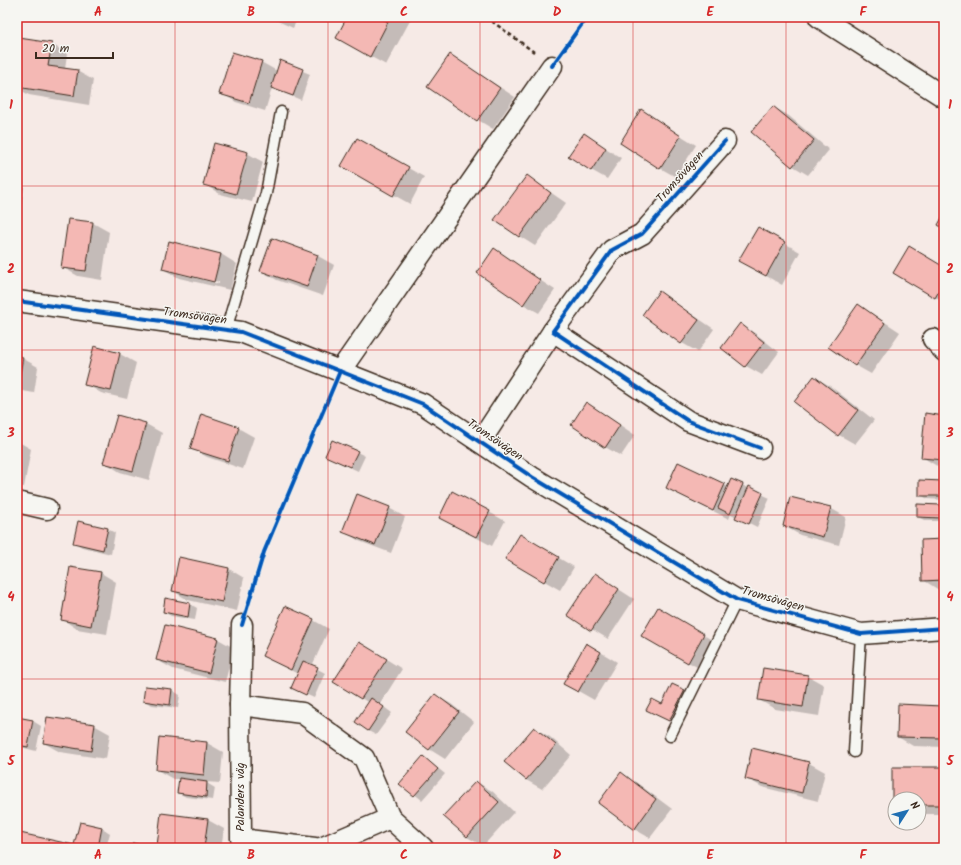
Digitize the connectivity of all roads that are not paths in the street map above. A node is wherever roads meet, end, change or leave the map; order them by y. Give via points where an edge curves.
1 (819, 17) edge
2 (552, 66) road end
3 (944, 97) edge
4 (281, 112) dead end
5 (725, 141) dead end
6 (17, 301) edge
7 (226, 330) junction
8 (553, 331) junction
9 (340, 371) junction
10 (480, 442) junction
11 (760, 448) dead end
12 (17, 502) edge
13 (47, 509) dead end
14 (737, 600) junction
15 (242, 625) dead end
16 (944, 628) edge
17 (861, 634) junction
18 (240, 705) junction
19 (670, 736) dead end
20 (854, 752) dead end
21 (390, 818) junction
22 (315, 848) edge
23 (321, 848) edge
24 (423, 848) edge

1 - 3 street
2 - 9 street
4 - 7 lane via 266,193
5 - 8 street, Tromsövägen via 642,234 612,250
6 - 7 street, Tromsövägen
7 - 9 street, Tromsövägen via 241,332
8 - 10 street, Tromsövägen
8 - 11 street via 688,421
9 - 10 street, Tromsövägen via 423,404
10 - 14 street, Tromsövägen via 532,477
12 - 13 street
14 - 17 street, Tromsövägen
14 - 19 lane
15 - 18 street, Palanders väg
16 - 17 street, Tromsövägen
17 - 20 lane
18 - 21 street via 302,713 364,758
18 - 22 street, Palanders väg via 241,839
21 - 23 street
21 - 24 street

